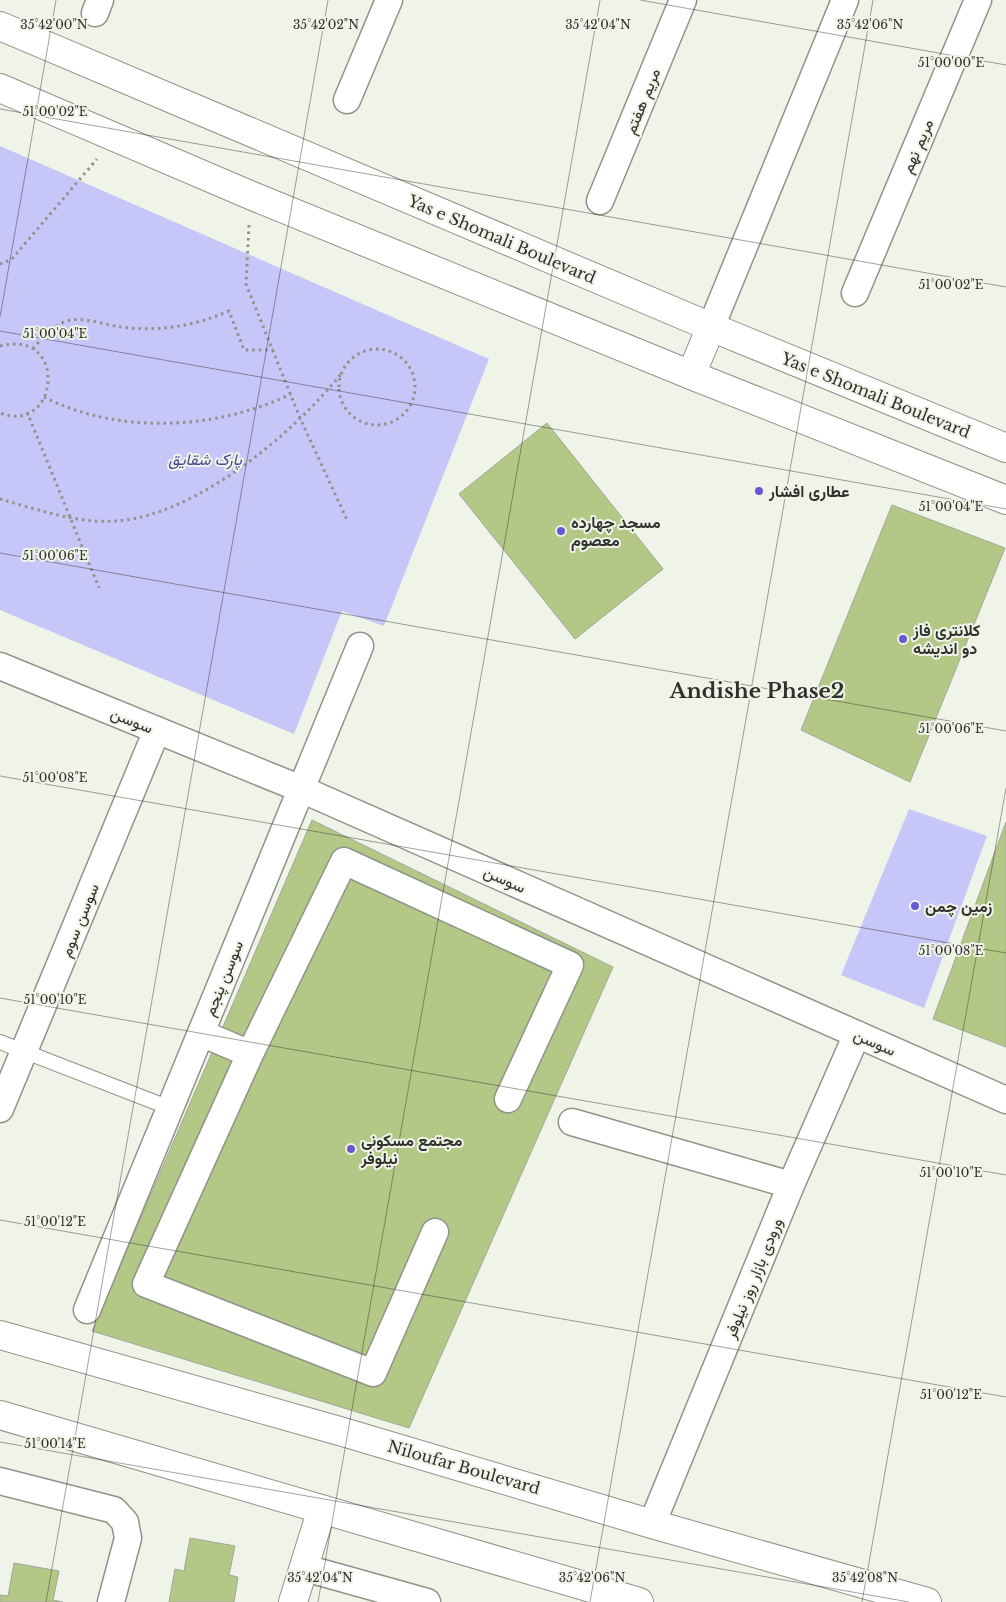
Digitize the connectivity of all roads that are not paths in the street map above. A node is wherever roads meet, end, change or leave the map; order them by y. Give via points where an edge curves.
1 (389, 0) edge
2 (683, 0) edge
3 (845, 0) edge
4 (978, 0) edge
5 (0, 26) edge
6 (0, 88) edge
7 (347, 100) dead end
8 (600, 201) dead end
9 (855, 293) dead end
10 (711, 327) junction
11 (692, 375) junction
12 (1006, 448) edge
13 (1006, 500) edge
14 (360, 646) dead end
15 (0, 666) edge
16 (157, 730) junction
17 (302, 789) junction
18 (200, 1034) junction
19 (857, 1034) junction
20 (0, 1042) edge
21 (24, 1052) junction
22 (250, 1054) junction
23 (508, 1099) dead end
24 (1006, 1100) edge
25 (170, 1108) junction
26 (0, 1109) edge
27 (572, 1122) dead end
28 (791, 1185) junction
29 (436, 1232) dead end
30 (87, 1310) dead end
31 (0, 1335) edge
32 (0, 1415) edge
33 (0, 1481) edge
34 (322, 1509) junction
35 (652, 1524) junction
36 (305, 1568) junction
37 (111, 1602) edge
38 (292, 1602) edge
39 (427, 1602) edge
40 (639, 1602) edge
41 (927, 1602) edge

1 - 7 street
2 - 8 street, مریم هفتم
3 - 10 street
4 - 9 street, مریم نهم
5 - 10 street, Yas e Shomali Boulevard
6 - 11 street via 250,195
10 - 11 street
10 - 12 street, Yas e Shomali Boulevard
11 - 13 street
14 - 17 street, سوسن پنجم
15 - 16 street, سوسن
16 - 17 street, سوسن
16 - 21 street, سوسن سوم
17 - 18 street, سوسن پنجم
17 - 19 street, سوسن
18 - 22 street
18 - 25 street, سوسن پنجم
19 - 24 street, سوسن
19 - 28 street, ورودی بازار روز نیلوفر
20 - 21 lane
21 - 25 lane
21 - 26 street, سوسن سوم
22 - 23 street via 344,861 570,966
22 - 29 street via 146,1284 373,1372
25 - 30 street, سوسن پنجم
27 - 28 street
28 - 35 street, ورودی بازار روز نیلوفر
31 - 35 street, Niloufar Boulevard via 490,1474
32 - 34 street
33 - 37 street via 114,1510 125,1522 128,1538
34 - 36 street
34 - 40 street
35 - 41 street, Niloufar Boulevard
36 - 38 street
36 - 39 street

